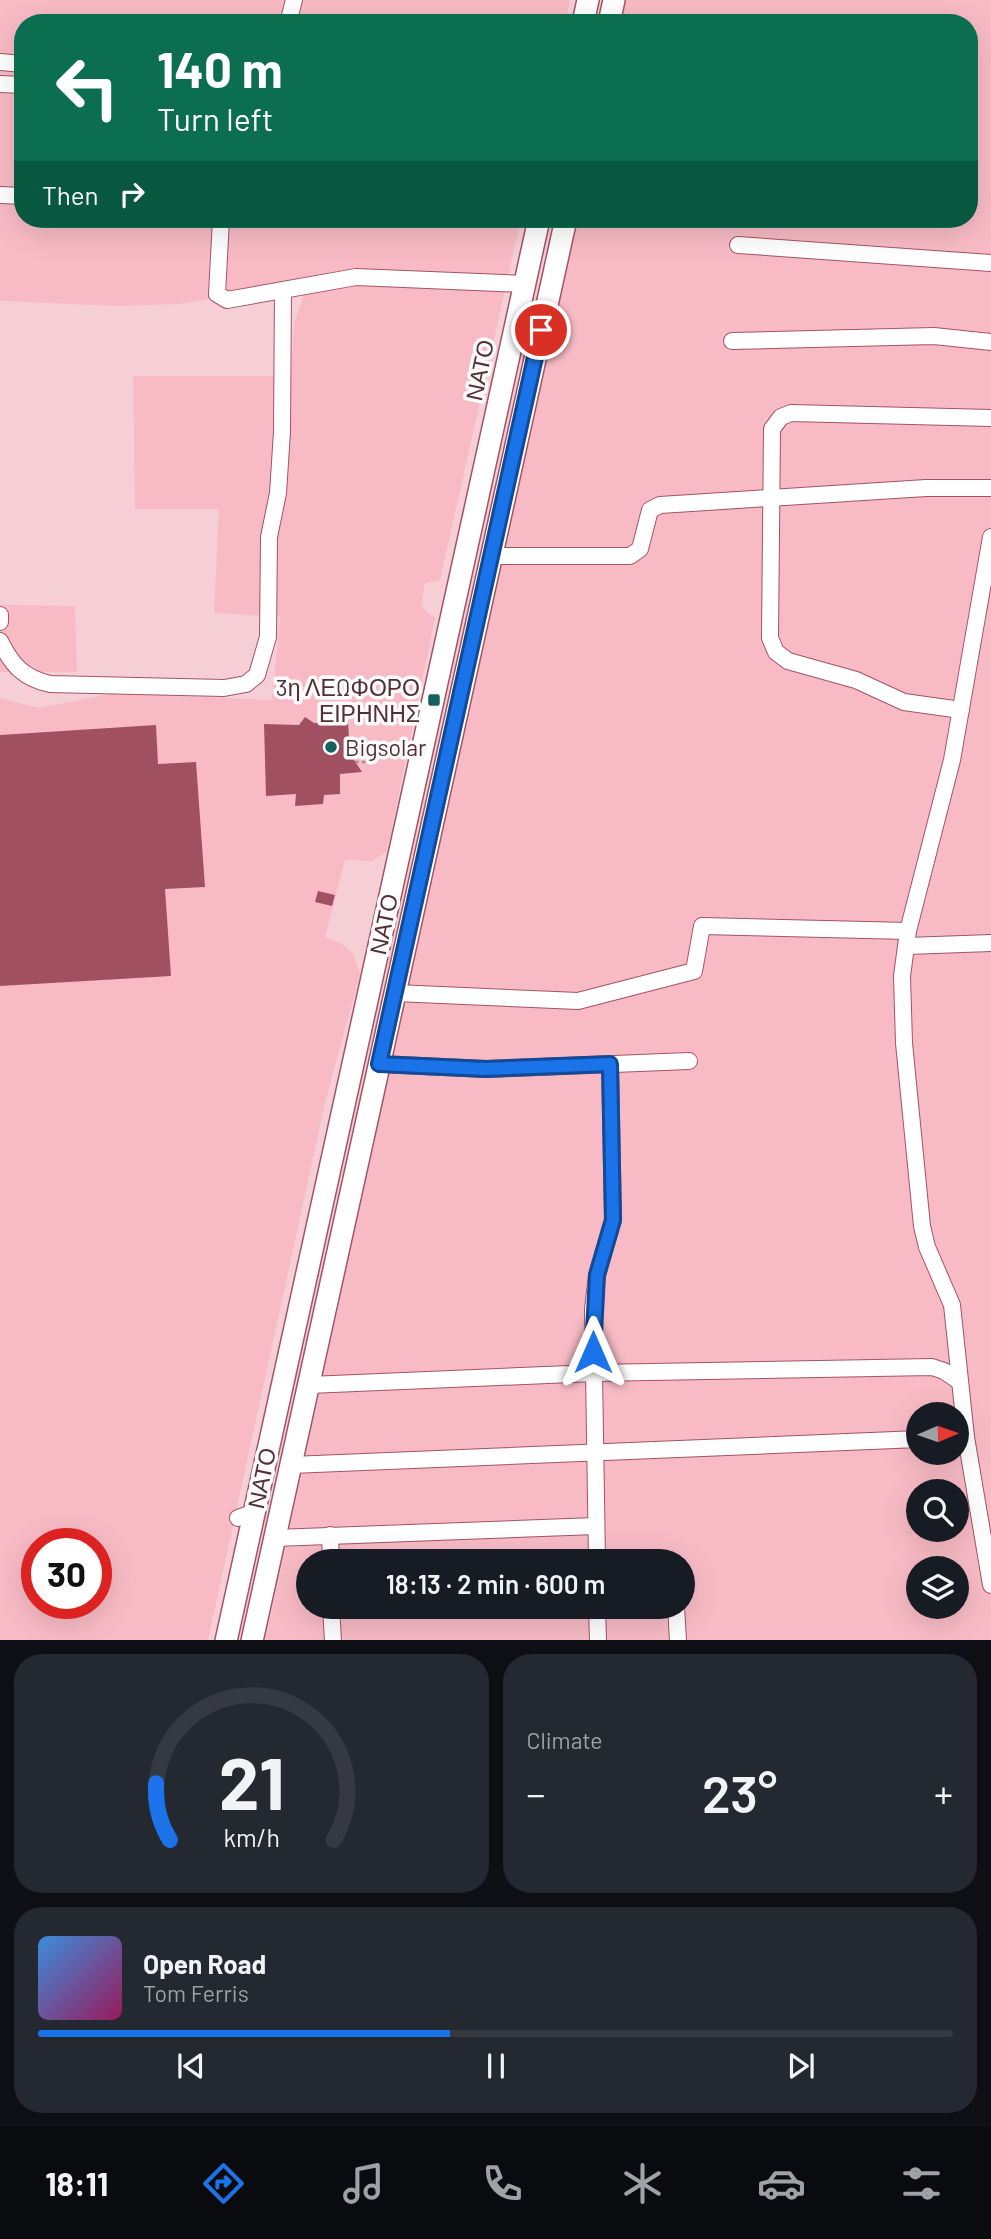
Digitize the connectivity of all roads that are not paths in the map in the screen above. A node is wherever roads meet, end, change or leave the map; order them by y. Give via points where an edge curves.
1 (220, 228) edge
2 (537, 228) edge
3 (564, 228) edge
4 (738, 245) dead end
5 (991, 263) edge
6 (525, 284) junction
7 (283, 290) junction
8 (732, 341) dead end
9 (991, 342) edge
10 (991, 418) edge
11 (991, 488) edge
12 (770, 498) junction
13 (991, 537) edge
14 (491, 556) junction
15 (0, 615) edge
16 (0, 622) edge
17 (0, 642) edge
18 (961, 710) junction
19 (908, 939) junction
20 (991, 943) edge
21 (395, 993) junction
22 (689, 1061) dead end
23 (379, 1064) junction
24 (610, 1064) junction
25 (593, 1373) junction
26 (959, 1381) junction
27 (309, 1385) junction
28 (960, 1402) edge
29 (906, 1439) edge
30 (596, 1450) junction
31 (291, 1465) junction
32 (967, 1465) edge
33 (596, 1526) junction
34 (330, 1535) junction
35 (275, 1538) junction
36 (331, 1549) edge
37 (597, 1549) edge
38 (991, 1585) edge
39 (332, 1619) edge
40 (597, 1619) edge
41 (677, 1619) edge
42 (226, 1640) edge
43 (252, 1640) edge
44 (333, 1640) edge
45 (598, 1640) edge
46 (678, 1640) edge

1 - 7 street via 219,296 227,300
2 - 6 main road, ΝΑΤΟ
3 - 14 main road, ΝΑΤΟ
4 - 5 street
6 - 7 street via 356,277
6 - 42 main road, ΝΑΤΟ via 246,1515
7 - 17 street via 278,493 269,537 268,637 257,675 246,684 224,688 50,684 30,680 10,663
8 - 9 street via 934,336
10 - 12 street via 786,414 772,429
11 - 12 street
12 - 14 street via 660,505 650,510 640,549 630,556
12 - 18 street via 770,638 776,652 788,661 856,680 904,702
13 - 18 street
14 - 21 main road, ΝΑΤΟ
15 - 16 street
18 - 19 street
19 - 20 street
19 - 21 street via 702,926 694,971 578,1001
19 - 26 street via 901,1008 922,1226 952,1305
21 - 23 main road, ΝΑΤΟ
22 - 24 street
23 - 24 street via 486,1069
23 - 27 main road, ΝΑΤΟ
24 - 25 street via 613,1220 597,1275
25 - 26 street via 932,1367
25 - 27 street
25 - 30 street
26 - 28 street
27 - 31 main road, ΝΑΤΟ
29 - 30 street
30 - 31 street
30 - 33 street
31 - 35 main road, ΝΑΤΟ
32 - 38 street
33 - 34 street
33 - 37 street
34 - 35 street
34 - 36 street
35 - 43 main road, ΝΑΤΟ
39 - 44 street
40 - 45 street
41 - 46 street

